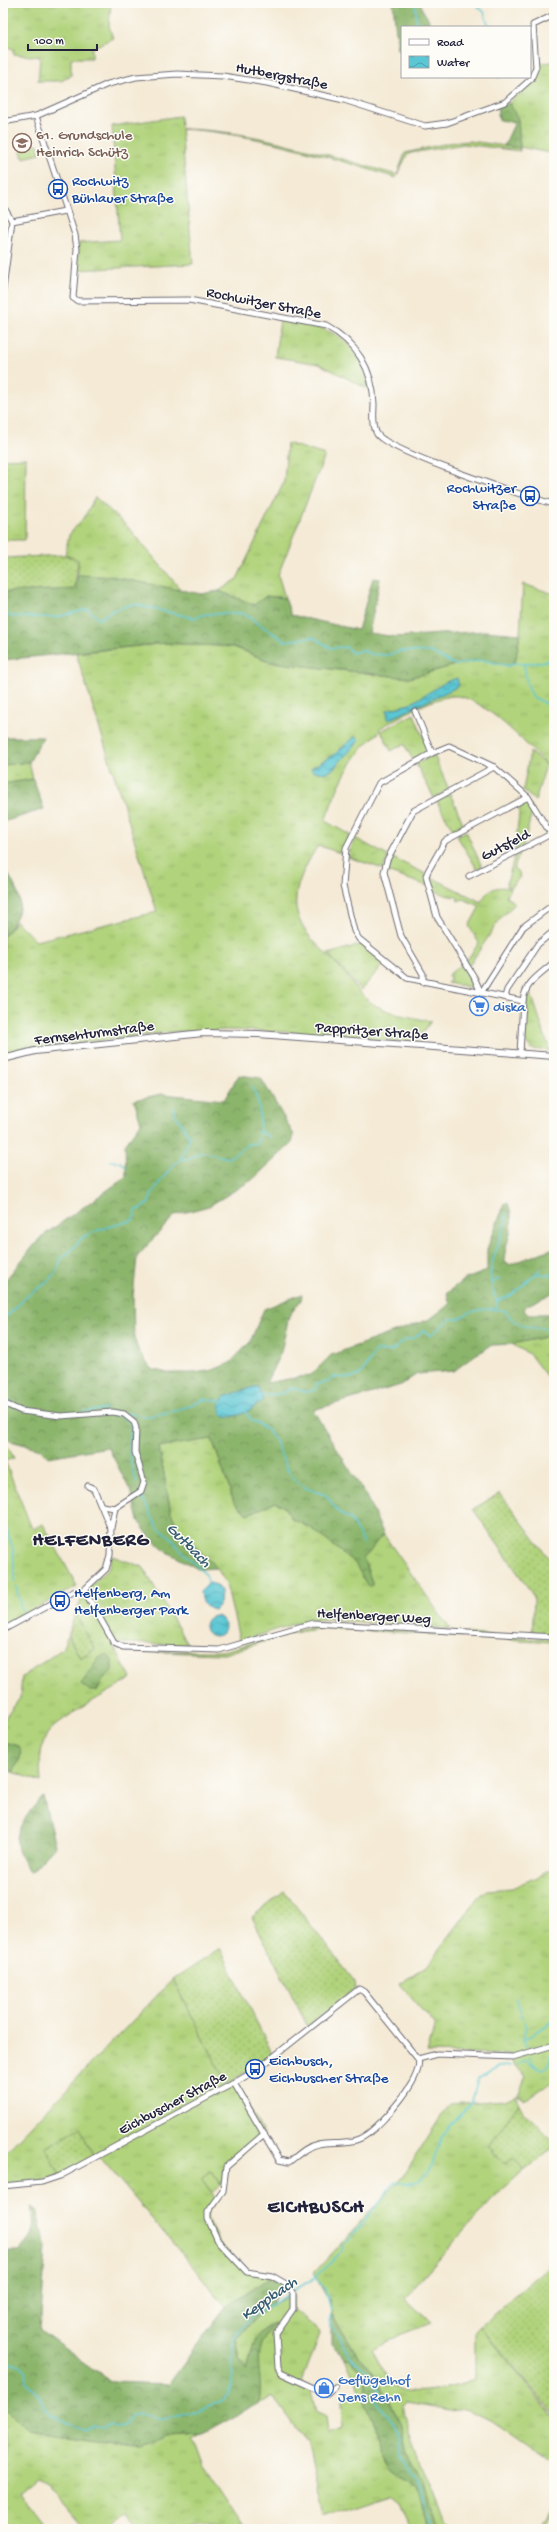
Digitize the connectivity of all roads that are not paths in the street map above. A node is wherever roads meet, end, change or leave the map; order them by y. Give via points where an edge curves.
1 (554, 15) edge
2 (36, 116) junction
3 (3, 122) edge
4 (3, 206) edge
5 (65, 210) junction
6 (12, 221) junction
7 (9, 253) junction
8 (3, 255) edge
9 (3, 289) edge
10 (554, 504) edge
11 (415, 711) dead end
12 (432, 753) junction
13 (494, 767) junction
14 (528, 797) junction
15 (551, 834) junction
16 (554, 839) edge
17 (469, 876) dead end
18 (554, 904) edge
19 (554, 932) edge
20 (554, 962) edge
21 (424, 982) junction
22 (481, 993) junction
23 (505, 997) junction
24 (523, 1001) junction
25 (188, 1034) joint
26 (520, 1053) junction
27 (554, 1056) edge
28 (3, 1059) edge
29 (3, 1403) edge
30 (88, 1486) dead end
31 (102, 1506) junction
32 (115, 1508) junction
33 (111, 1528) junction
34 (84, 1590) junction
35 (3, 1630) edge
36 (554, 1637) edge
37 (554, 2045) edge
38 (418, 2059) junction
39 (234, 2083) junction
40 (264, 2134) junction
41 (3, 2186) edge
42 (335, 2387) dead end

1 - 2 street, Hutbergstraße via 533,24 536,62 531,79 505,102 447,122 424,126 344,100 267,83 223,76 177,74 136,77 108,84
2 - 3 street, Hutbergstraße
2 - 5 street
4 - 6 street
5 - 6 street
5 - 10 street, Rochwitzer Straße via 77,243 72,298 78,301 189,300 326,326 344,336 367,369 374,392 374,425 377,434 385,440 506,491
6 - 7 street
7 - 8 street
7 - 9 street
11 - 12 street
12 - 13 street via 449,746
12 - 21 street via 379,783 344,854 343,886 354,930 359,939 400,975
13 - 14 street
13 - 21 street via 413,811 387,860 384,872 401,936 423,974
14 - 15 street
14 - 22 street via 445,841 426,876 437,917
15 - 16 street
15 - 17 street, Gutsfeld
18 - 22 street via 523,927
19 - 23 street via 538,944 507,990
20 - 24 street via 528,985 524,991
21 - 22 street
22 - 23 street
23 - 24 street
24 - 26 street
25 - 26 street, Pappritzer Straße via 258,1034
25 - 28 street, Fernsehturmstraße via 35,1052
26 - 27 street, Pappritzer Straße
29 - 32 street via 21,1411 61,1416 113,1412 130,1418 136,1428 135,1452 144,1487
30 - 31 street via 94,1489
31 - 32 street
31 - 33 street
32 - 33 street
33 - 34 street via 110,1555 106,1569
34 - 35 street via 73,1592
34 - 36 street, Helfenberger Weg via 114,1643 123,1647 219,1650 312,1623
37 - 38 street via 513,2057 450,2054
38 - 39 street, Eichbuscher Straße via 359,1989 258,2069
38 - 40 street via 420,2065 416,2077 396,2105 366,2136 309,2147 289,2162 279,2160
39 - 40 street
39 - 41 street, Eichbuscher Straße via 60,2176 42,2182
40 - 42 street via 226,2167 224,2189 208,2212 208,2219 218,2241 247,2272 272,2276 289,2288 294,2309 276,2333 278,2368 281,2373 327,2394

